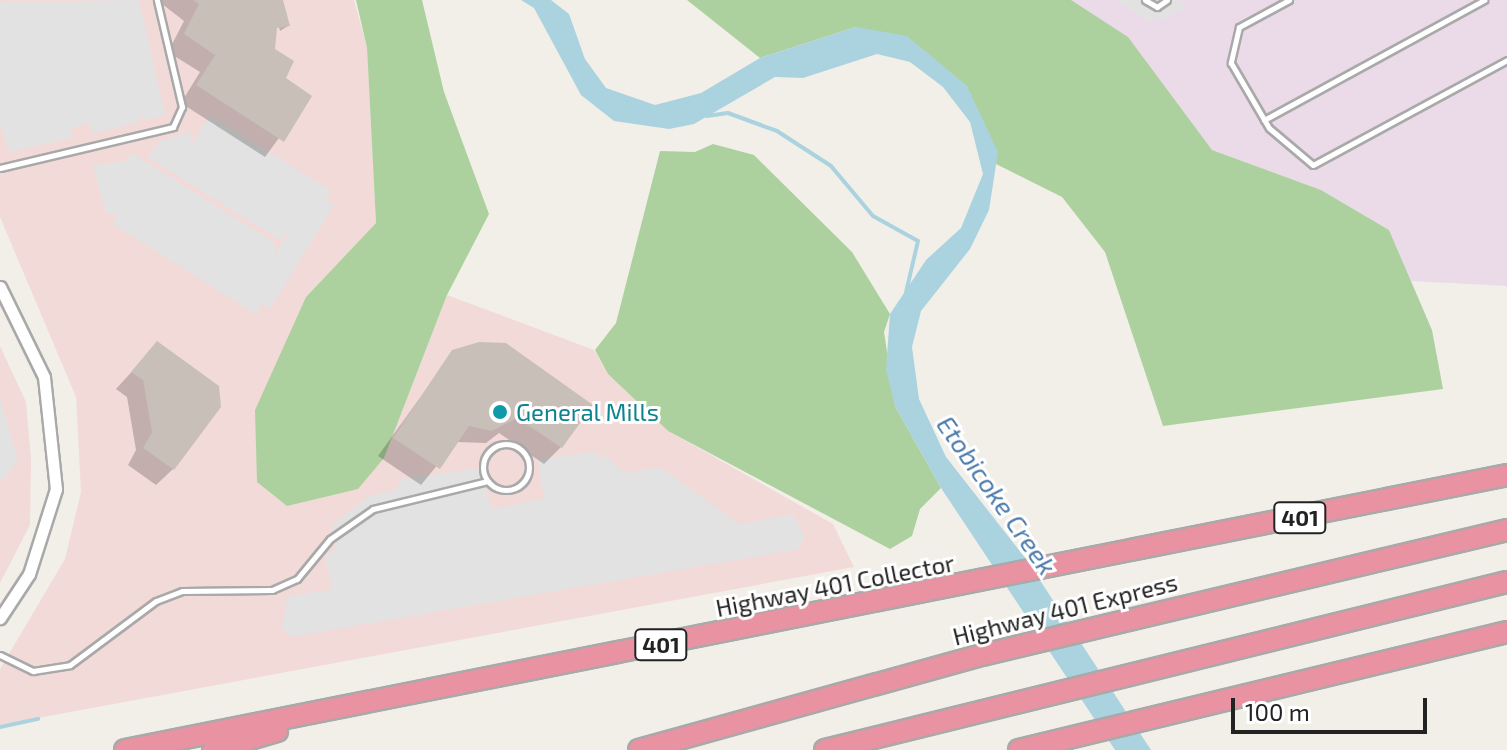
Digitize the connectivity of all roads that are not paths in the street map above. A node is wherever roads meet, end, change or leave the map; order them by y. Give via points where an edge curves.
1 (157, 0) edge
2 (1145, 0) edge
3 (1167, 0) edge
4 (1289, 0) edge
5 (1484, 0) edge
6 (1507, 60) edge
7 (1264, 120) junction
8 (0, 168) edge
9 (0, 287) edge
10 (1507, 475) edge
11 (488, 481) junction
12 (1507, 530) edge
13 (1507, 582) edge
14 (0, 618) edge
15 (1507, 632) edge
16 (0, 655) edge
17 (385, 700) junction
18 (125, 750) edge
19 (213, 750) edge
20 (639, 750) edge
21 (825, 750) edge
22 (1019, 750) edge

1 - 8 lane via 182,107 173,127
2 - 3 lane via 1157,7
4 - 7 lane via 1239,27 1230,53 1235,76
5 - 7 lane
6 - 7 lane via 1322,164 1303,161
9 - 14 street via 44,377 56,489 29,574
10 - 17 highway, Highway 401 Collector / 401
11 - 11 lane via 508,490 522,483 529,462 521,449 507,444 487,453
11 - 16 lane via 373,509 330,539 297,579 272,590 195,590 156,601 70,665 33,671
12 - 20 highway, Highway 401 Express / 401 via 982,655
13 - 21 highway via 1011,700
15 - 22 highway
17 - 18 highway, Highway 401 Collector
17 - 19 highway

